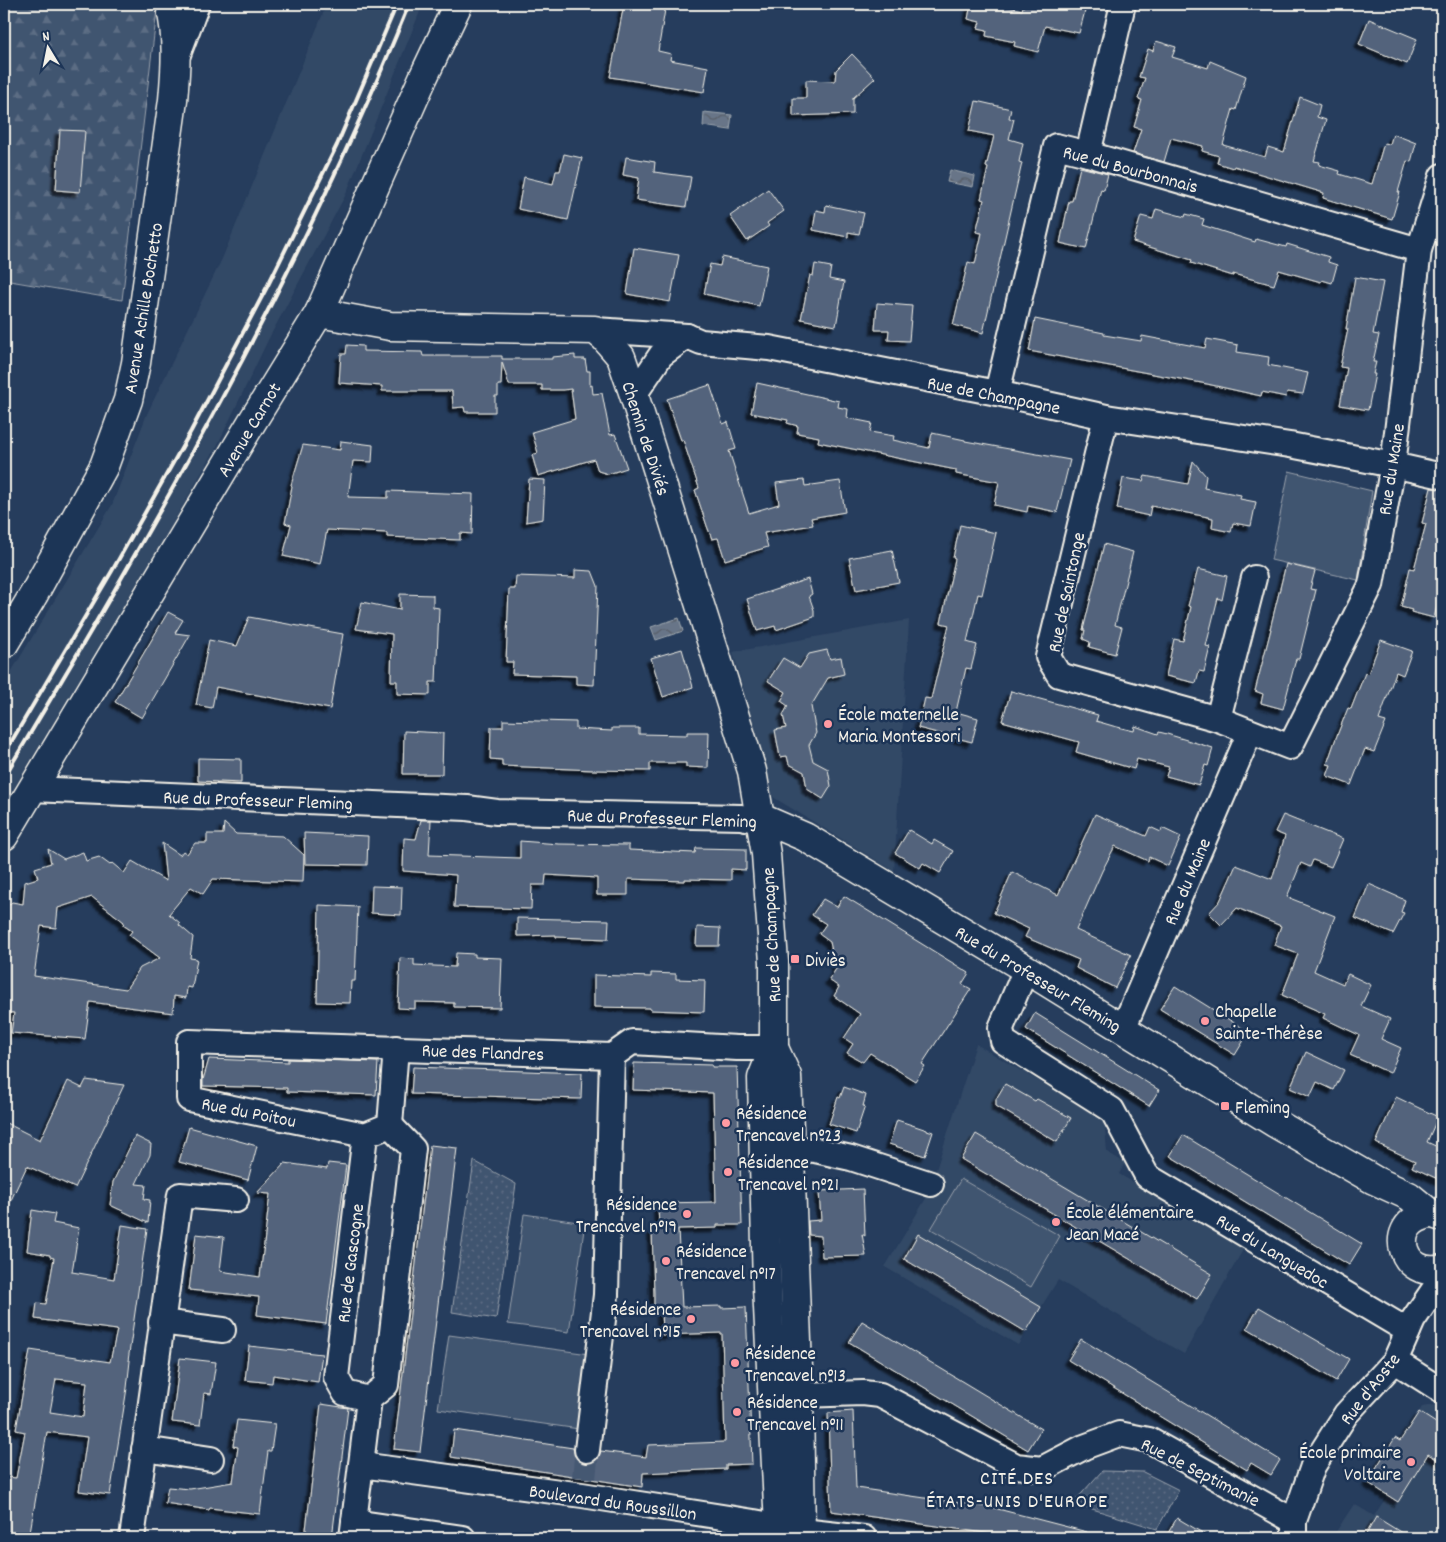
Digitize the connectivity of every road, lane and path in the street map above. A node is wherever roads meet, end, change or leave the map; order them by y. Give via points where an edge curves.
1 (170, 4) edge
2 (198, 4) edge
3 (458, 4) edge
4 (1123, 4) edge
5 (176, 57) junction
6 (1088, 154) junction
7 (1442, 176) edge
8 (1419, 250) junction
9 (319, 313) junction
10 (595, 330) junction
11 (687, 336) junction
12 (997, 393) junction
13 (634, 395) junction
14 (1106, 417) junction
15 (1393, 465) junction
16 (1442, 476) edge
17 (1254, 578) dead end
18 (4, 644) edge
19 (1218, 719) junction
20 (1250, 732) junction
21 (1290, 748) joint
22 (32, 790) junction
23 (760, 822) junction
24 (4, 836) edge
25 (1026, 969) junction
26 (1123, 1029) junction
27 (189, 1042) joint
28 (396, 1048) junction
29 (774, 1048) junction
30 (612, 1056) junction
31 (390, 1124) junction
32 (365, 1135) junction
33 (789, 1148) junction
34 (1374, 1180) junction
35 (931, 1184) dead end
36 (236, 1200) dead end
37 (1436, 1215) edge
38 (1404, 1232) junction
39 (1415, 1266) junction
40 (1442, 1268) edge
41 (1442, 1274) edge
42 (161, 1322) junction
43 (1411, 1325) junction
44 (223, 1330) dead end
45 (1395, 1361) junction
46 (1442, 1391) edge
47 (800, 1396) junction
48 (369, 1398) junction
49 (144, 1449) junction
50 (587, 1450) tunnel mouth
51 (211, 1459) dead end
52 (361, 1465) junction
53 (1294, 1529) edge
54 (353, 1530) edge
55 (790, 1533) edge
56 (132, 1538) edge
57 (463, 1538) edge
58 (864, 1538) edge

1 - 5 street, Avenue Achille Bochetto
2 - 5 street
3 - 9 street, Avenue Carnot
4 - 6 street
5 - 18 street, Avenue Achille Bochetto via 173,100 136,364 128,400 104,466
6 - 8 street, Rue du Bourbonnais
6 - 12 street, Rue du Bourbonnais via 1056,146
7 - 8 street, Rue du Maine
8 - 15 street, Rue du Maine
9 - 10 street via 390,326
9 - 22 street, Avenue Carnot
10 - 11 street, Rue de Champagne
10 - 13 street, Chemin de Diviés via 621,357
11 - 12 street, Rue de Champagne via 701,342 770,348
11 - 13 street via 661,355
12 - 14 street, Rue de Champagne
13 - 23 street, Chemin de Diviés via 752,770
14 - 15 street, Rue de Champagne via 1290,445
14 - 19 street, Rue de Saintonge via 1048,657 1059,676
15 - 16 street, Rue de Champagne
15 - 21 street, Rue du Maine via 1371,584
17 - 19 street
19 - 20 street, Rue de Saintonge
20 - 21 street, Rue de Saintonge
20 - 26 street, Rue du Maine
22 - 23 street, Rue du Professeur Fleming via 497,812 741,818
22 - 24 street, Avenue Carnot
23 - 25 street, Rue du Professeur Fleming via 768,821 805,837
23 - 29 street, Rue de Champagne via 766,854 774,962
25 - 26 street, Rue du Professeur Fleming
25 - 43 street, Rue du Languedoc via 1001,1028 1003,1042 1112,1110 1147,1176
26 - 34 street, Rue du Professeur Fleming
27 - 28 street, Rue des Flandres
27 - 32 street, Rue du Poitou via 189,1099
28 - 30 street, Rue des Flandres
28 - 31 street
29 - 30 street via 632,1042
29 - 33 street via 787,1076
29 - 55 street via 762,1078 767,1287
30 - 50 street via 606,1295
31 - 32 street
31 - 48 street via 413,1149 386,1385
32 - 48 street, Rue de Gascogne via 336,1377 346,1393
33 - 35 street via 850,1158
33 - 47 street
34 - 37 street, Rue du Professeur Fleming via 1409,1196
34 - 38 street, Rue du Professeur Fleming via 1393,1206
36 - 42 street via 180,1195
37 - 38 street via 1414,1219
38 - 39 street, Rue du Professeur Fleming via 1403,1247
39 - 40 street via 1432,1271
39 - 43 street, Rue d'Aoste via 1421,1282
41 - 43 street, Rue d'Aoste
42 - 44 street
42 - 49 street
43 - 45 street, Rue d'Aoste
45 - 46 street
45 - 53 street, Rue d'Aoste via 1346,1414 1313,1466
47 - 53 street, Rue de Septimanie via 880,1395 1016,1466 1042,1469 1118,1434 1149,1440
47 - 55 street
48 - 52 street
49 - 51 street
49 - 56 street
52 - 54 street
52 - 55 street, Boulevard du Roussillon via 583,1487
54 - 57 street
55 - 58 street, Boulevard du Roussillon

